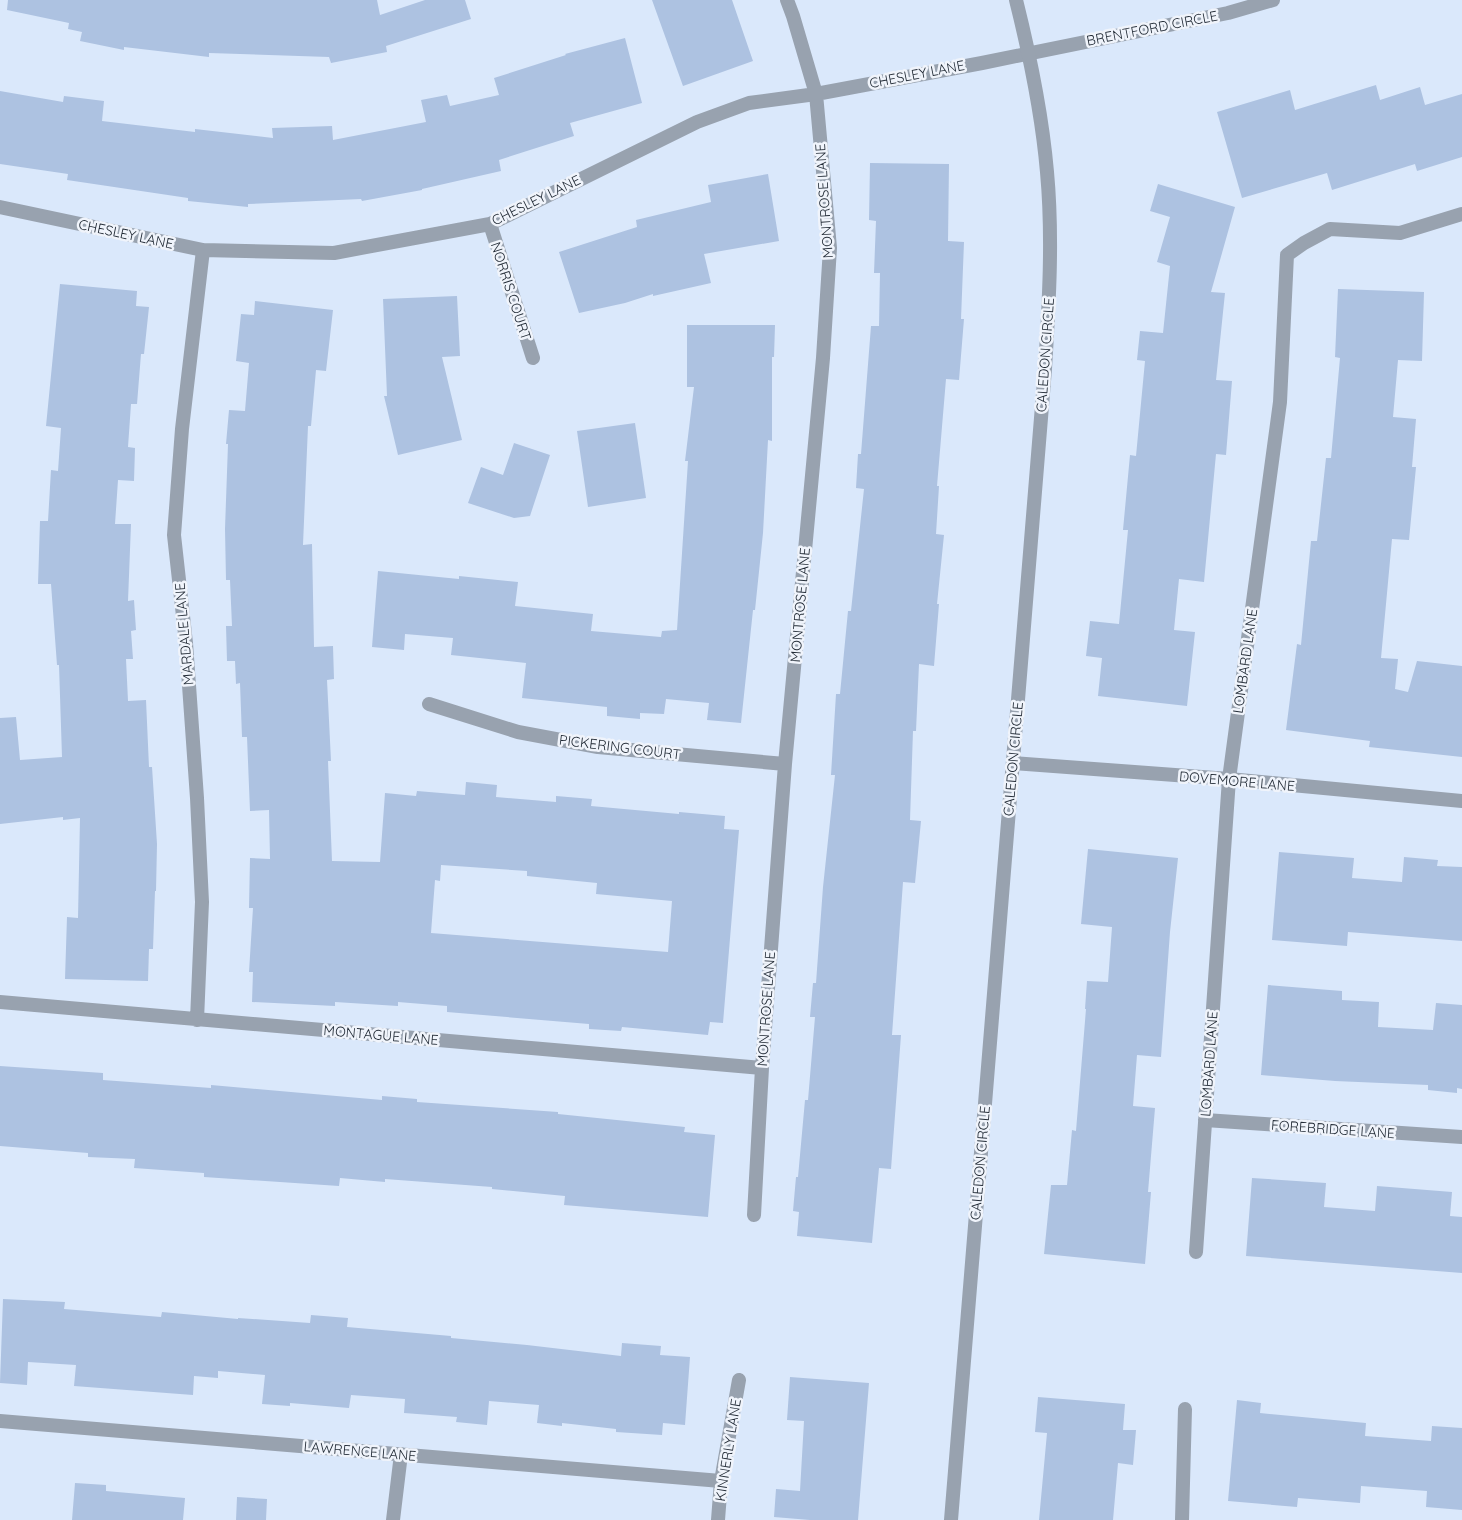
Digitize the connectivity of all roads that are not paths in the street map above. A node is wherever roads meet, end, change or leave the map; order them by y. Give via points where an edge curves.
1 (786, 0) edge
2 (1016, 0) edge
3 (1273, 0) edge
4 (1029, 52) junction
5 (816, 94) junction
6 (0, 207) edge
7 (1462, 214) edge
8 (490, 224) junction
9 (203, 250) junction
10 (533, 358) dead end
11 (429, 704) dead end
12 (1013, 763) junction
13 (785, 764) junction
14 (1229, 779) junction
15 (1462, 802) edge
16 (0, 1002) edge
17 (197, 1020) junction
18 (762, 1068) junction
19 (1205, 1120) junction
20 (1462, 1137) edge
21 (754, 1215) dead end
22 (1196, 1252) dead end
23 (739, 1380) dead end
24 (1185, 1409) dead end
25 (0, 1421) edge
26 (401, 1454) junction
27 (721, 1481) junction
28 (394, 1520) edge
29 (718, 1520) edge
30 (951, 1520) edge
31 (1182, 1520) edge

1 - 5 street, MONTROSE LANE
2 - 4 street, CALEDON CIRCLE
3 - 4 street, BRENTFORD CIRCLE via 1228,13
4 - 5 street, CHESLEY LANE
4 - 12 street, CALEDON CIRCLE via 1047,172 1050,289
5 - 8 street, CHESLEY LANE via 749,103 698,122
5 - 13 street, MONTROSE LANE via 830,248 823,358
6 - 9 street, CHESLEY LANE
7 - 14 street, LOMBARD LANE via 1400,233 1330,229 1287,255 1280,402
8 - 9 street, CHESLEY LANE via 334,253
8 - 10 street, NORRIS COURT
9 - 17 street, MARDALE LANE via 182,429 174,535 186,643 202,902
11 - 13 street, PICKERING COURT via 518,732 598,747
12 - 14 street, DOVEMORE LANE
12 - 30 street, CALEDON CIRCLE
13 - 18 street, MONTROSE LANE
14 - 15 street, DOVEMORE LANE
14 - 19 street, LOMBARD LANE
16 - 17 street, MONTAGUE LANE
17 - 18 street, MONTAGUE LANE
18 - 21 street, MONTROSE LANE
19 - 20 street, FOREBRIDGE LANE
19 - 22 street, LOMBARD LANE
23 - 27 street, KINNERLY LANE
24 - 31 street
25 - 26 street, LAWRENCE LANE
26 - 27 street, LAWRENCE LANE
26 - 28 street
27 - 29 street, KINNERLY LANE

